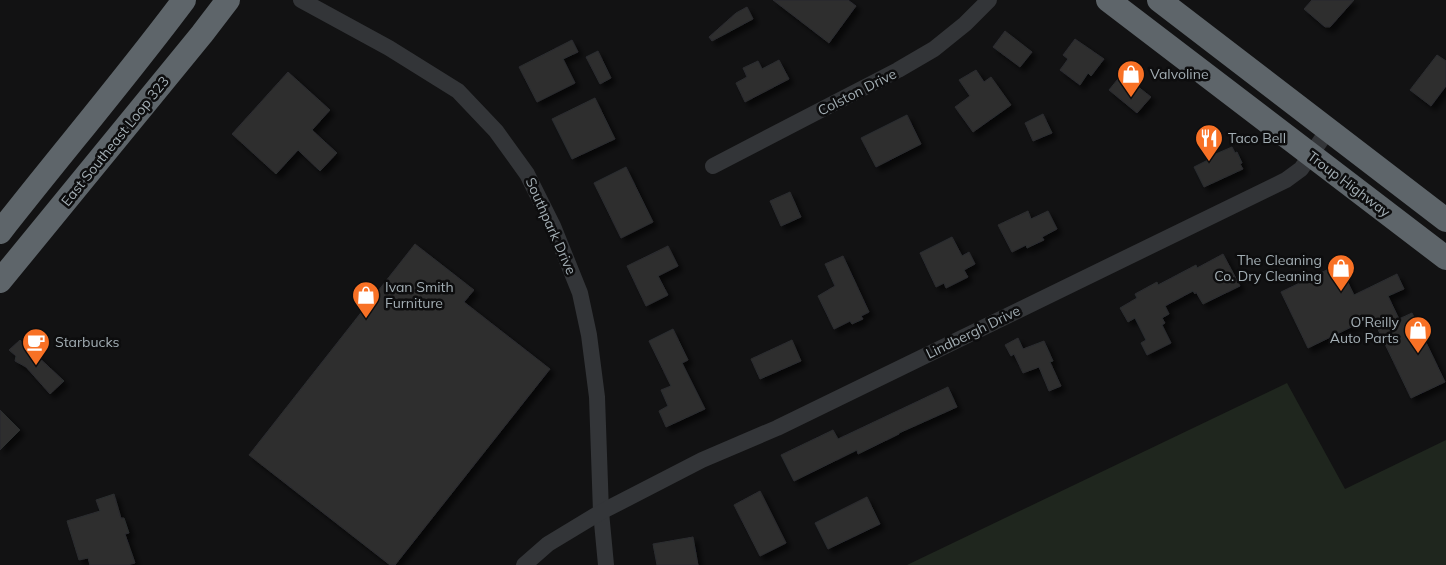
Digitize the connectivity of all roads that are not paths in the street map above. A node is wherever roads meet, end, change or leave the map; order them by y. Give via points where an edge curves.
1 (184, 0) edge
2 (228, 0) edge
3 (301, 0) edge
4 (989, 0) edge
5 (1108, 0) edge
6 (1159, 0) edge
7 (1328, 130) junction
8 (1311, 155) junction
9 (713, 166) dead end
10 (1446, 220) edge
11 (0, 232) edge
12 (1446, 258) edge
13 (0, 281) edge
14 (601, 512) junction
15 (524, 565) edge
16 (606, 565) edge

1 - 11 highway
2 - 13 highway, East Southeast Loop 323
3 - 14 street, Southpark Drive via 458,90 496,131 528,174 580,292 597,397
4 - 9 street, Colston Drive via 934,49
5 - 8 highway, Troup Highway
6 - 7 highway
7 - 8 street, Lindbergh Drive
7 - 10 highway
8 - 12 highway, Troup Highway
8 - 14 street, Lindbergh Drive via 1301,169 1286,180 777,428 702,460
14 - 15 street, Lindbergh Drive via 548,544
14 - 16 street, Southpark Drive

